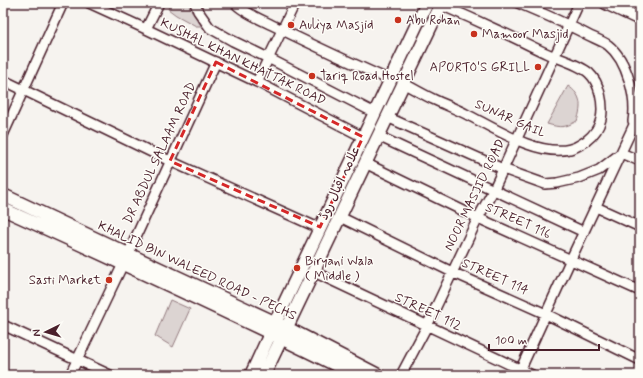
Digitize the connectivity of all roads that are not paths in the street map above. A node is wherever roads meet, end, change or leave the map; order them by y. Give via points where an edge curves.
1 (63, 3) edge
2 (89, 3) edge
3 (159, 3) edge
4 (195, 3) edge
5 (235, 3) edge
6 (295, 3) edge
7 (427, 3) edge
8 (518, 3) edge
9 (579, 3) edge
10 (606, 3) edge
11 (441, 4) edge
12 (640, 19) edge
13 (569, 25) junction
14 (146, 29) junction
15 (283, 30) junction
16 (554, 57) junction
17 (268, 58) junction
18 (216, 62) junction
19 (3, 80) edge
20 (390, 80) junction
21 (257, 82) junction
22 (403, 83) junction
23 (23, 90) junction
24 (640, 112) edge
25 (375, 113) junction
26 (387, 117) junction
27 (631, 131) junction
28 (3, 135) edge
29 (378, 136) junction
30 (363, 137) junction
31 (517, 140) junction
32 (622, 153) junction
33 (170, 161) junction
34 (640, 161) edge
35 (365, 163) junction
36 (503, 169) junction
37 (493, 191) junction
38 (3, 195) edge
39 (596, 207) junction
40 (3, 209) edge
41 (340, 217) junction
42 (478, 218) junction
43 (320, 227) junction
44 (640, 227) edge
45 (584, 232) junction
46 (126, 259) junction
47 (571, 259) junction
48 (314, 272) junction
49 (452, 272) junction
50 (640, 291) edge
51 (546, 314) junction
52 (3, 324) edge
53 (427, 326) junction
54 (272, 327) junction
55 (284, 333) junction
56 (77, 360) junction
57 (640, 360) edge
58 (519, 372) edge
59 (70, 375) edge
60 (110, 375) edge
61 (252, 375) edge
62 (264, 375) edge
63 (356, 375) edge
64 (378, 375) edge
65 (401, 375) edge
66 (532, 375) edge

1 - 23 street
2 - 14 street, KUSHAL KHAN KHATTAK ROAD
3 - 14 street
4 - 17 street via 210,28
5 - 15 street
6 - 15 street
7 - 20 main road, علامہ اقبال روڈ
8 - 13 street
9 - 13 street, NOOR MASJID ROAD
10 - 12 main road
11 - 16 street, SUNAR GAIL
11 - 22 main road, علامہ اقبال روڈ
13 - 16 street, NOOR MASJID ROAD
13 - 27 street via 608,45 620,58 633,94 634,113
14 - 18 street, KUSHAL KHAN KHATTAK ROAD
15 - 17 street
15 - 20 street
16 - 31 street, NOOR MASJID ROAD
16 - 31 street, SUNAR GAIL via 581,68 595,81 600,92 602,113 597,131 580,146 571,149 541,149
17 - 21 street
17 - 25 street
18 - 21 street, KUSHAL KHAN KHATTAK ROAD
18 - 33 street, DR ABDUL SALAAM ROAD
19 - 23 street
20 - 25 main road, علامہ اقبال روڈ
21 - 30 street, KUSHAL KHAN KHATTAK ROAD
22 - 26 main road, علامہ اقبال روڈ
22 - 31 street, SUNAR GAIL
23 - 28 street
23 - 33 street
24 - 27 street
25 - 30 main road, علامہ اقبال روڈ
26 - 29 main road, علامہ اقبال روڈ
26 - 36 street
27 - 32 street
29 - 35 main road, علامہ اقبال روڈ
29 - 37 street
30 - 43 main road, علامہ اقبال روڈ
31 - 36 street, NOOR MASJID ROAD
32 - 34 street
32 - 36 street via 599,170 557,183 545,184
32 - 39 street
33 - 43 street
33 - 46 street, DR ABDUL SALAAM ROAD
35 - 41 main road, علامہ اقبال روڈ
35 - 42 street, STREET 116
36 - 37 street, NOOR MASJID ROAD
37 - 42 street, NOOR MASJID ROAD
37 - 45 street
38 - 46 main road, KHALID BIN WALEED ROAD - PECHS
39 - 44 street
39 - 45 street
40 - 46 main road, KHALID BIN WALEED ROAD - PECHS
41 - 48 main road, علامہ اقبال روڈ
41 - 49 street, STREET 114
42 - 47 street, STREET 116
42 - 49 street, NOOR MASJID ROAD
43 - 54 main road, علامہ اقبال روڈ
45 - 47 street
46 - 54 main road, KHALID BIN WALEED ROAD - PECHS
46 - 56 street, DR ABDUL SALAAM ROAD
47 - 50 street, STREET 116
47 - 51 street
48 - 53 street, STREET 112
48 - 55 main road, علامہ اقبال روڈ
49 - 51 street, STREET 114
49 - 53 street, NOOR MASJID ROAD
51 - 57 street, STREET 114
51 - 58 street
52 - 56 street
53 - 58 street, STREET 112
53 - 65 street, NOOR MASJID ROAD
54 - 55 main road, KHALID BIN WALEED ROAD - PECHS
54 - 61 main road, علامہ اقبال روڈ
55 - 62 main road, علامہ اقبال روڈ
55 - 63 main road, KHALID BIN WALEED ROAD - PECHS
55 - 64 main road, KHALID BIN WALEED ROAD - PECHS
56 - 59 street, DR ABDUL SALAAM ROAD
56 - 60 street
58 - 66 street, STREET 112

